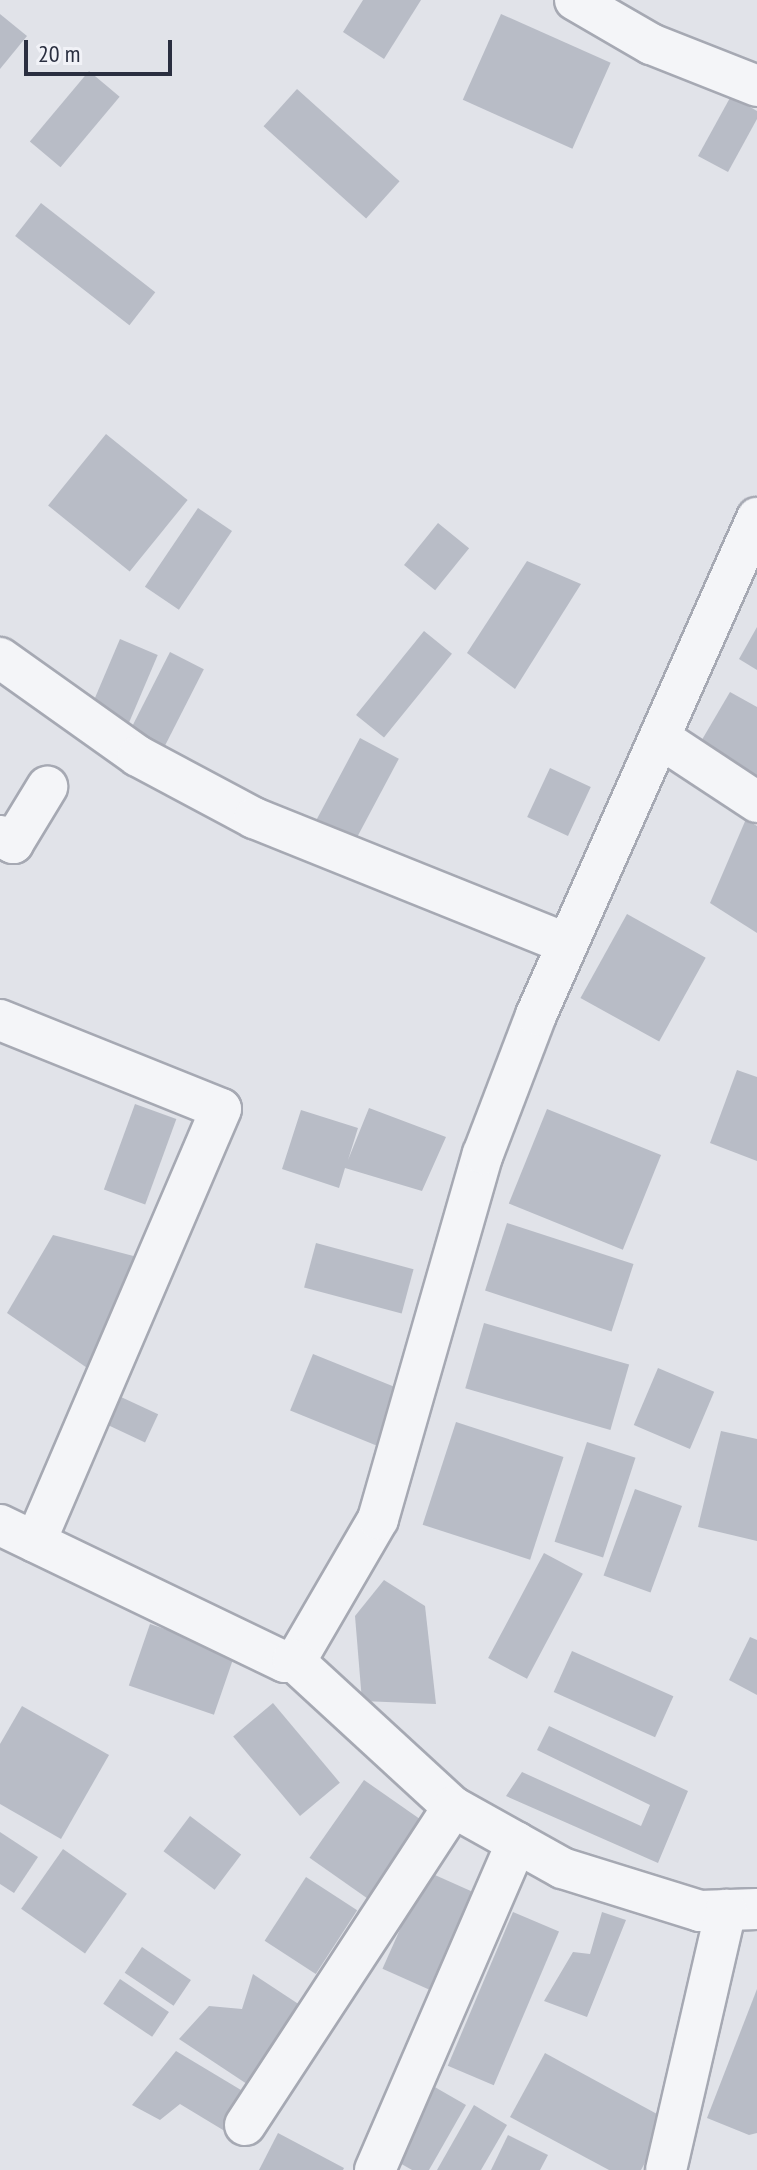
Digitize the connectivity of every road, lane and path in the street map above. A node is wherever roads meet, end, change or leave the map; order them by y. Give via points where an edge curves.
1 (575, 0) edge
2 (757, 86) edge
3 (757, 518) edge
4 (0, 658) edge
5 (660, 738) junction
6 (47, 787) dead end
7 (757, 802) edge
8 (0, 836) edge
9 (567, 944) junction
10 (0, 1020) edge
11 (17, 1533) edge
12 (293, 1660) junction
13 (453, 1807) junction
14 (517, 1842) junction
15 (741, 1910) edge
16 (245, 2125) dead end
17 (375, 2170) edge
18 (666, 2170) edge

1 - 2 street via 651,44
3 - 5 street
4 - 9 street via 138,756 254,818
5 - 7 street
5 - 9 street
6 - 8 street via 13,843
9 - 12 street via 445,1267 378,1519
10 - 11 street via 221,1109
11 - 12 street
12 - 13 street
13 - 14 street
13 - 16 street
14 - 15 street via 562,1868 700,1911
14 - 17 street
15 - 18 street

